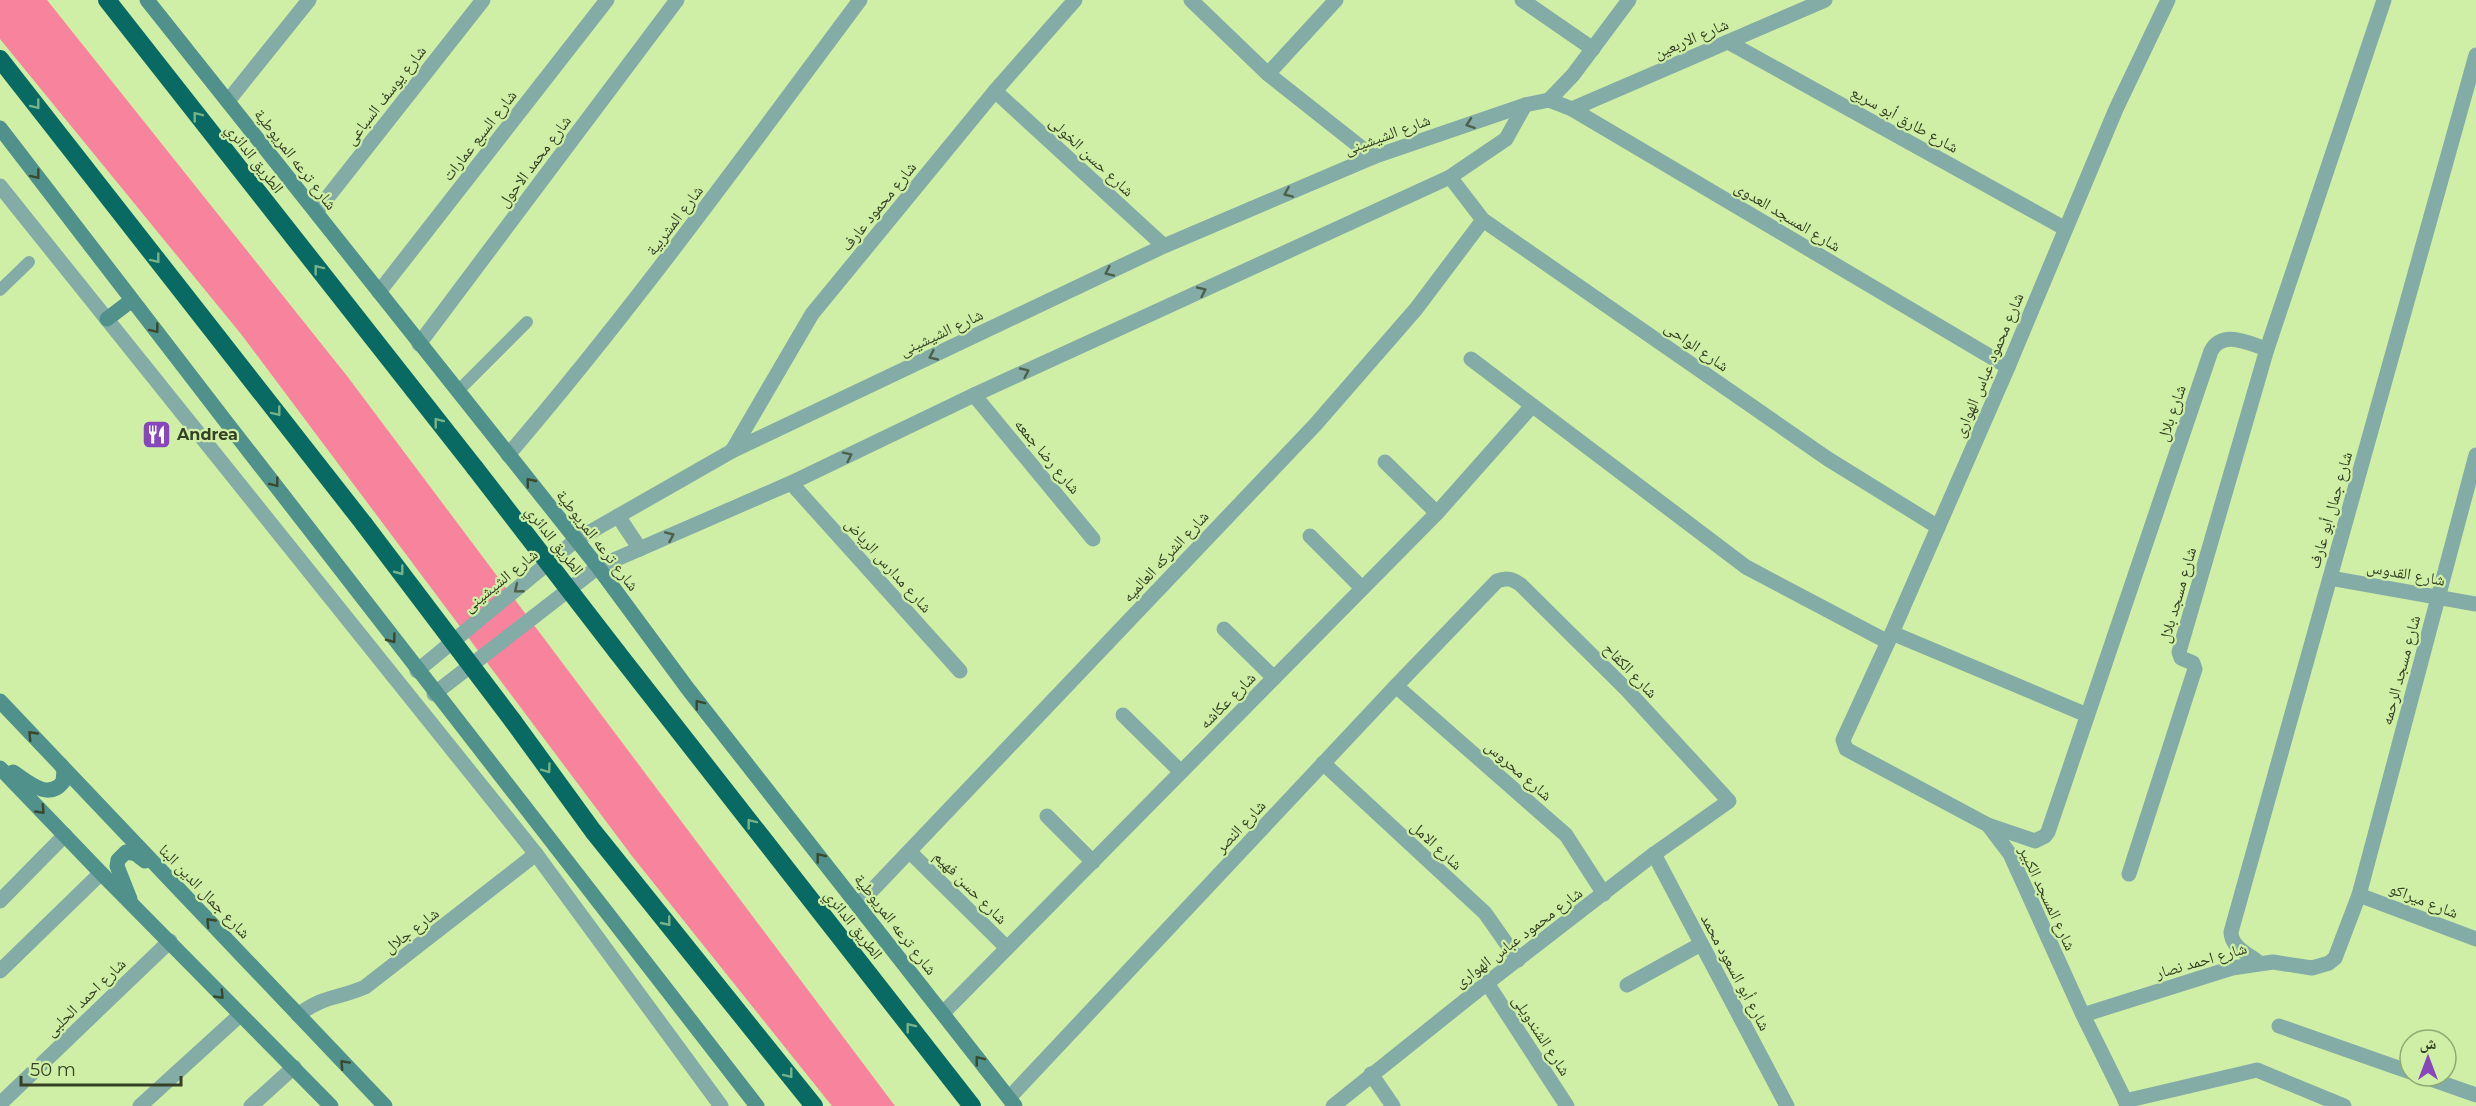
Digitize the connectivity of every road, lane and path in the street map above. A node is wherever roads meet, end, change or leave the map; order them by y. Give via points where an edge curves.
1 (106, 0) edge
2 (147, 0) edge
3 (309, 0) edge
4 (483, 0) edge
5 (607, 0) edge
6 (677, 0) edge
7 (861, 0) edge
8 (1075, 0) edge
9 (1191, 0) edge
10 (1336, 0) edge
11 (1522, 0) edge
12 (1629, 0) edge
13 (1825, 0) edge
14 (2168, 0) edge
15 (2384, 0) edge
16 (1728, 42) junction
17 (1593, 49) junction
18 (2476, 55) edge
19 (0, 59) edge
20 (1268, 74) junction
21 (995, 91) junction
22 (1549, 100) junction
23 (228, 101) junction
24 (1525, 105) junction
25 (1572, 109) junction
26 (0, 128) edge
27 (1373, 157) junction
28 (1450, 177) junction
29 (0, 186) edge
30 (316, 212) junction
31 (1483, 220) junction
32 (2064, 228) junction
33 (1164, 246) junction
34 (29, 262) dead end
35 (0, 290) edge
36 (379, 292) junction
37 (132, 300) junction
38 (107, 319) junction
39 (527, 322) dead end
40 (419, 344) junction
41 (2267, 349) junction
42 (1471, 359) dead end
43 (2008, 367) junction
44 (457, 392) junction
45 (974, 395) junction
46 (1532, 407) junction
47 (732, 451) junction
48 (508, 455) junction
49 (2476, 455) edge
50 (1385, 462) dead end
51 (791, 483) junction
52 (1437, 513) junction
53 (618, 516) junction
54 (1938, 527) junction
55 (1310, 536) dead end
56 (1093, 539) dead end
57 (576, 540) junction
58 (640, 549) junction
59 (598, 567) junction
60 (2330, 578) junction
61 (1497, 581) joint
62 (1362, 588) junction
63 (2438, 597) junction
64 (2476, 604) edge
65 (1224, 629) dead end
66 (1890, 638) junction
67 (422, 667) junction
68 (960, 671) dead end
69 (1274, 678) junction
70 (1396, 686) junction
71 (440, 689) junction
72 (0, 701) edge
73 (1123, 715) dead end
74 (2087, 715) junction
75 (1843, 745) joint
76 (1323, 763) junction
77 (61, 765) junction
78 (0, 766) edge
79 (1181, 772) junction
80 (1729, 801) joint
81 (1047, 816) dead end
82 (1988, 825) junction
83 (65, 835) junction
84 (910, 852) junction
85 (536, 855) junction
86 (1654, 855) junction
87 (1093, 862) junction
88 (101, 873) junction
89 (2129, 874) dead end
90 (165, 875) junction
91 (1604, 894) junction
92 (2360, 895) junction
93 (0, 901) edge
94 (132, 904) junction
95 (858, 905) junction
96 (2476, 939) edge
97 (170, 941) junction
98 (1701, 944) junction
99 (1007, 948) junction
100 (1518, 960) junction
101 (2258, 962) junction
102 (0, 972) edge
103 (1487, 983) junction
104 (1627, 985) dead end
105 (943, 1013) junction
106 (2083, 1014) junction
107 (240, 1015) junction
108 (298, 1015) junction
109 (2279, 1026) dead end
110 (294, 1067) junction
111 (2398, 1068) edge
112 (1371, 1074) junction
113 (2456, 1088) edge
114 (2476, 1095) edge
115 (1012, 1102) edge
116 (0, 1104) edge
117 (2127, 1104) edge
118 (140, 1106) edge
119 (251, 1106) edge
120 (331, 1106) edge
121 (385, 1106) edge
122 (721, 1106) edge
123 (757, 1106) edge
124 (814, 1106) edge
125 (972, 1106) edge
126 (1333, 1106) edge
127 (1393, 1106) edge
128 (1567, 1106) edge
129 (1787, 1106) edge
130 (2344, 1106) edge

125 -> 1 highway, الطريق الدائري, bridge
2 - 23 main road, شارع ترعه المريوطية
3 - 23 street
4 - 30 street, شارع يوسف السباعى
5 - 36 street, شارع السبع عمارات
6 - 40 street, شارع محمد الاحول
7 - 48 street, شارع المشربية via 643,290
8 - 21 street, شارع محمود عارف
9 - 20 street
10 - 20 street
11 - 17 street
12 - 17 street
13 - 16 street, شارع الاربعين
14 - 32 street, شارع محمود عباس الهوارى
15 - 41 street
16 - 25 street, شارع الاربعين
16 - 32 street, شارع طارق أبو سريع
17 - 22 street
18 - 60 street, شارع جمال أبو عارف
19 -> 124 highway, bridge via 364,524 593,831
20 - 27 street
21 - 33 street, شارع حسن الخولى
21 - 47 street, شارع محمود عارف via 812,314
22 - 24 street, شارع الشيشينى
22 - 25 street, شارع المسجد العدوى
23 - 30 main road, شارع ترعه المريوطية
24 -> 27 street, شارع الشيشينى
24 - 28 street via 1506,139
25 - 43 street, شارع المسجد العدوى
26 -> 37 main road
27 -> 33 street, شارع الشيشينى
28 - 31 street, شارع الواحى
45 -> 28 street
29 - 38 street
30 - 36 main road, شارع ترعه المريوطية
31 - 54 street, شارع الواحى via 1828,459
31 - 84 street, شارع الشركه العالميه via 1416,309 1315,425
32 - 43 street, شارع محمود عباس الهوارى
33 -> 47 street, شارع الشيشينى
34 - 35 lane
36 - 40 main road, شارع ترعه المريوطية
37 - 38 main road
37 -> 67 main road
38 - 85 street
39 - 44 lane
40 - 44 main road, شارع ترعه المريوطية
41 - 74 street, شارع بلال via 2227,338 2211,351
41 - 89 street, شارع مسجد بلال via 2179,652 2195,669
42 - 46 street
43 - 54 street, شارع محمود عباس الهوارى
44 - 48 main road, شارع ترعه المريوطية
51 -> 45 street
45 - 56 street, شارع رضا جمعه
46 - 52 street, شارع عكاشه
46 - 66 street via 1753,572
47 - 53 street, شارع الشيشينى
57 -> 48 main road, شارع ترعه المريوطية
49 - 63 street, شارع مسجد الرحمه
50 - 52 street
58 -> 51 street
51 - 68 street, شارع مدارس الرياض
52 - 62 street, شارع عكاشه
53 - 57 street, شارع الشيشينى
53 - 58 street
54 - 66 street, شارع محمود عباس الهوارى
55 - 62 street
57 - 59 main road, شارع ترعه المريوطية
57 -> 67 street, شارع الشيشينى, bridge
58 - 59 street
59 - 71 street, bridge
95 -> 59 main road, شارع ترعه المريوطية via 688,689
60 - 63 street, شارع القدوس
60 - 101 street, شارع جمال أبو عارف via 2231,932 2235,945
61 - 70 street, شارع النصر
61 - 80 street, شارع الكفاح via 1504,578 1521,585 1627,690
62 - 69 street, شارع عكاشه
63 - 64 street, شارع القدوس
63 - 92 street, شارع مسجد الرحمه
65 - 69 street
66 - 74 street
66 - 75 street, شارع محمود عباس الهوارى
67 - 71 main road
69 - 79 street, شارع عكاشه
70 - 76 street, شارع النصر
70 - 91 street, شارع محروس via 1566,835
71 - 123 main road
77 -> 72 main road, شارع جمال الدين البنا
73 - 79 street
74 - 82 street, شارع بلال via 2045,836 2029,840
75 - 82 street, شارع المسجد الكبير
76 - 100 street, شارع الامل via 1485,913
76 - 115 street, شارع النصر
77 - 78 main road via 63,782 48,791
77 - 90 main road, شارع جمال الدين البنا
78 -> 83 main road
79 - 87 street, شارع عكاشه
80 - 86 street, شارع محمود عباس الهوارى
81 - 87 street
82 - 106 street, شارع المسجد الكبير via 2010,855
83 - 88 main road
83 - 93 street
84 - 95 street, شارع الشركه العالميه
84 - 99 street, شارع حسن فهيم
85 - 108 street, شارع جلال via 365,987 314,1003
85 - 122 street
86 - 91 street, شارع محمود عباس الهوارى
86 - 98 street, شارع أبو السعود محمد
87 - 99 street, شارع عكاشه
88 - 94 main road
88 - 102 street
90 - 94 main road via 136,855 121,855 117,866
108 -> 90 main road, شارع جمال الدين البنا
91 - 100 street, شارع محمود عباس الهوارى
92 - 96 street, شارع ميراكو
92 - 101 street, شارع احمد نصار via 2335,958 2329,963 2312,968
94 - 97 main road
95 - 105 main road, شارع ترعه المريوطية
97 -> 107 main road
97 - 116 street, شارع احمد الحلبى
98 - 104 street
98 - 129 street, شارع أبو السعود محمد
99 - 105 street, شارع عكاشه
100 - 103 street, شارع محمود عباس الهوارى
101 - 106 street, شارع احمد نصار
103 - 112 street, شارع محمود عباس الهوارى
103 - 128 street, شارع الشندويلى
115 -> 105 main road, شارع ترعه المريوطية
106 - 117 street, شارع المسجد الكبير
107 - 110 main road
107 - 118 street
121 -> 108 main road, شارع جمال الدين البنا
109 - 111 street
110 - 119 street
110 - 120 main road
112 - 126 street, شارع محمود عباس الهوارى
112 - 127 street
113 - 114 street
117 - 130 street via 2257,1070

